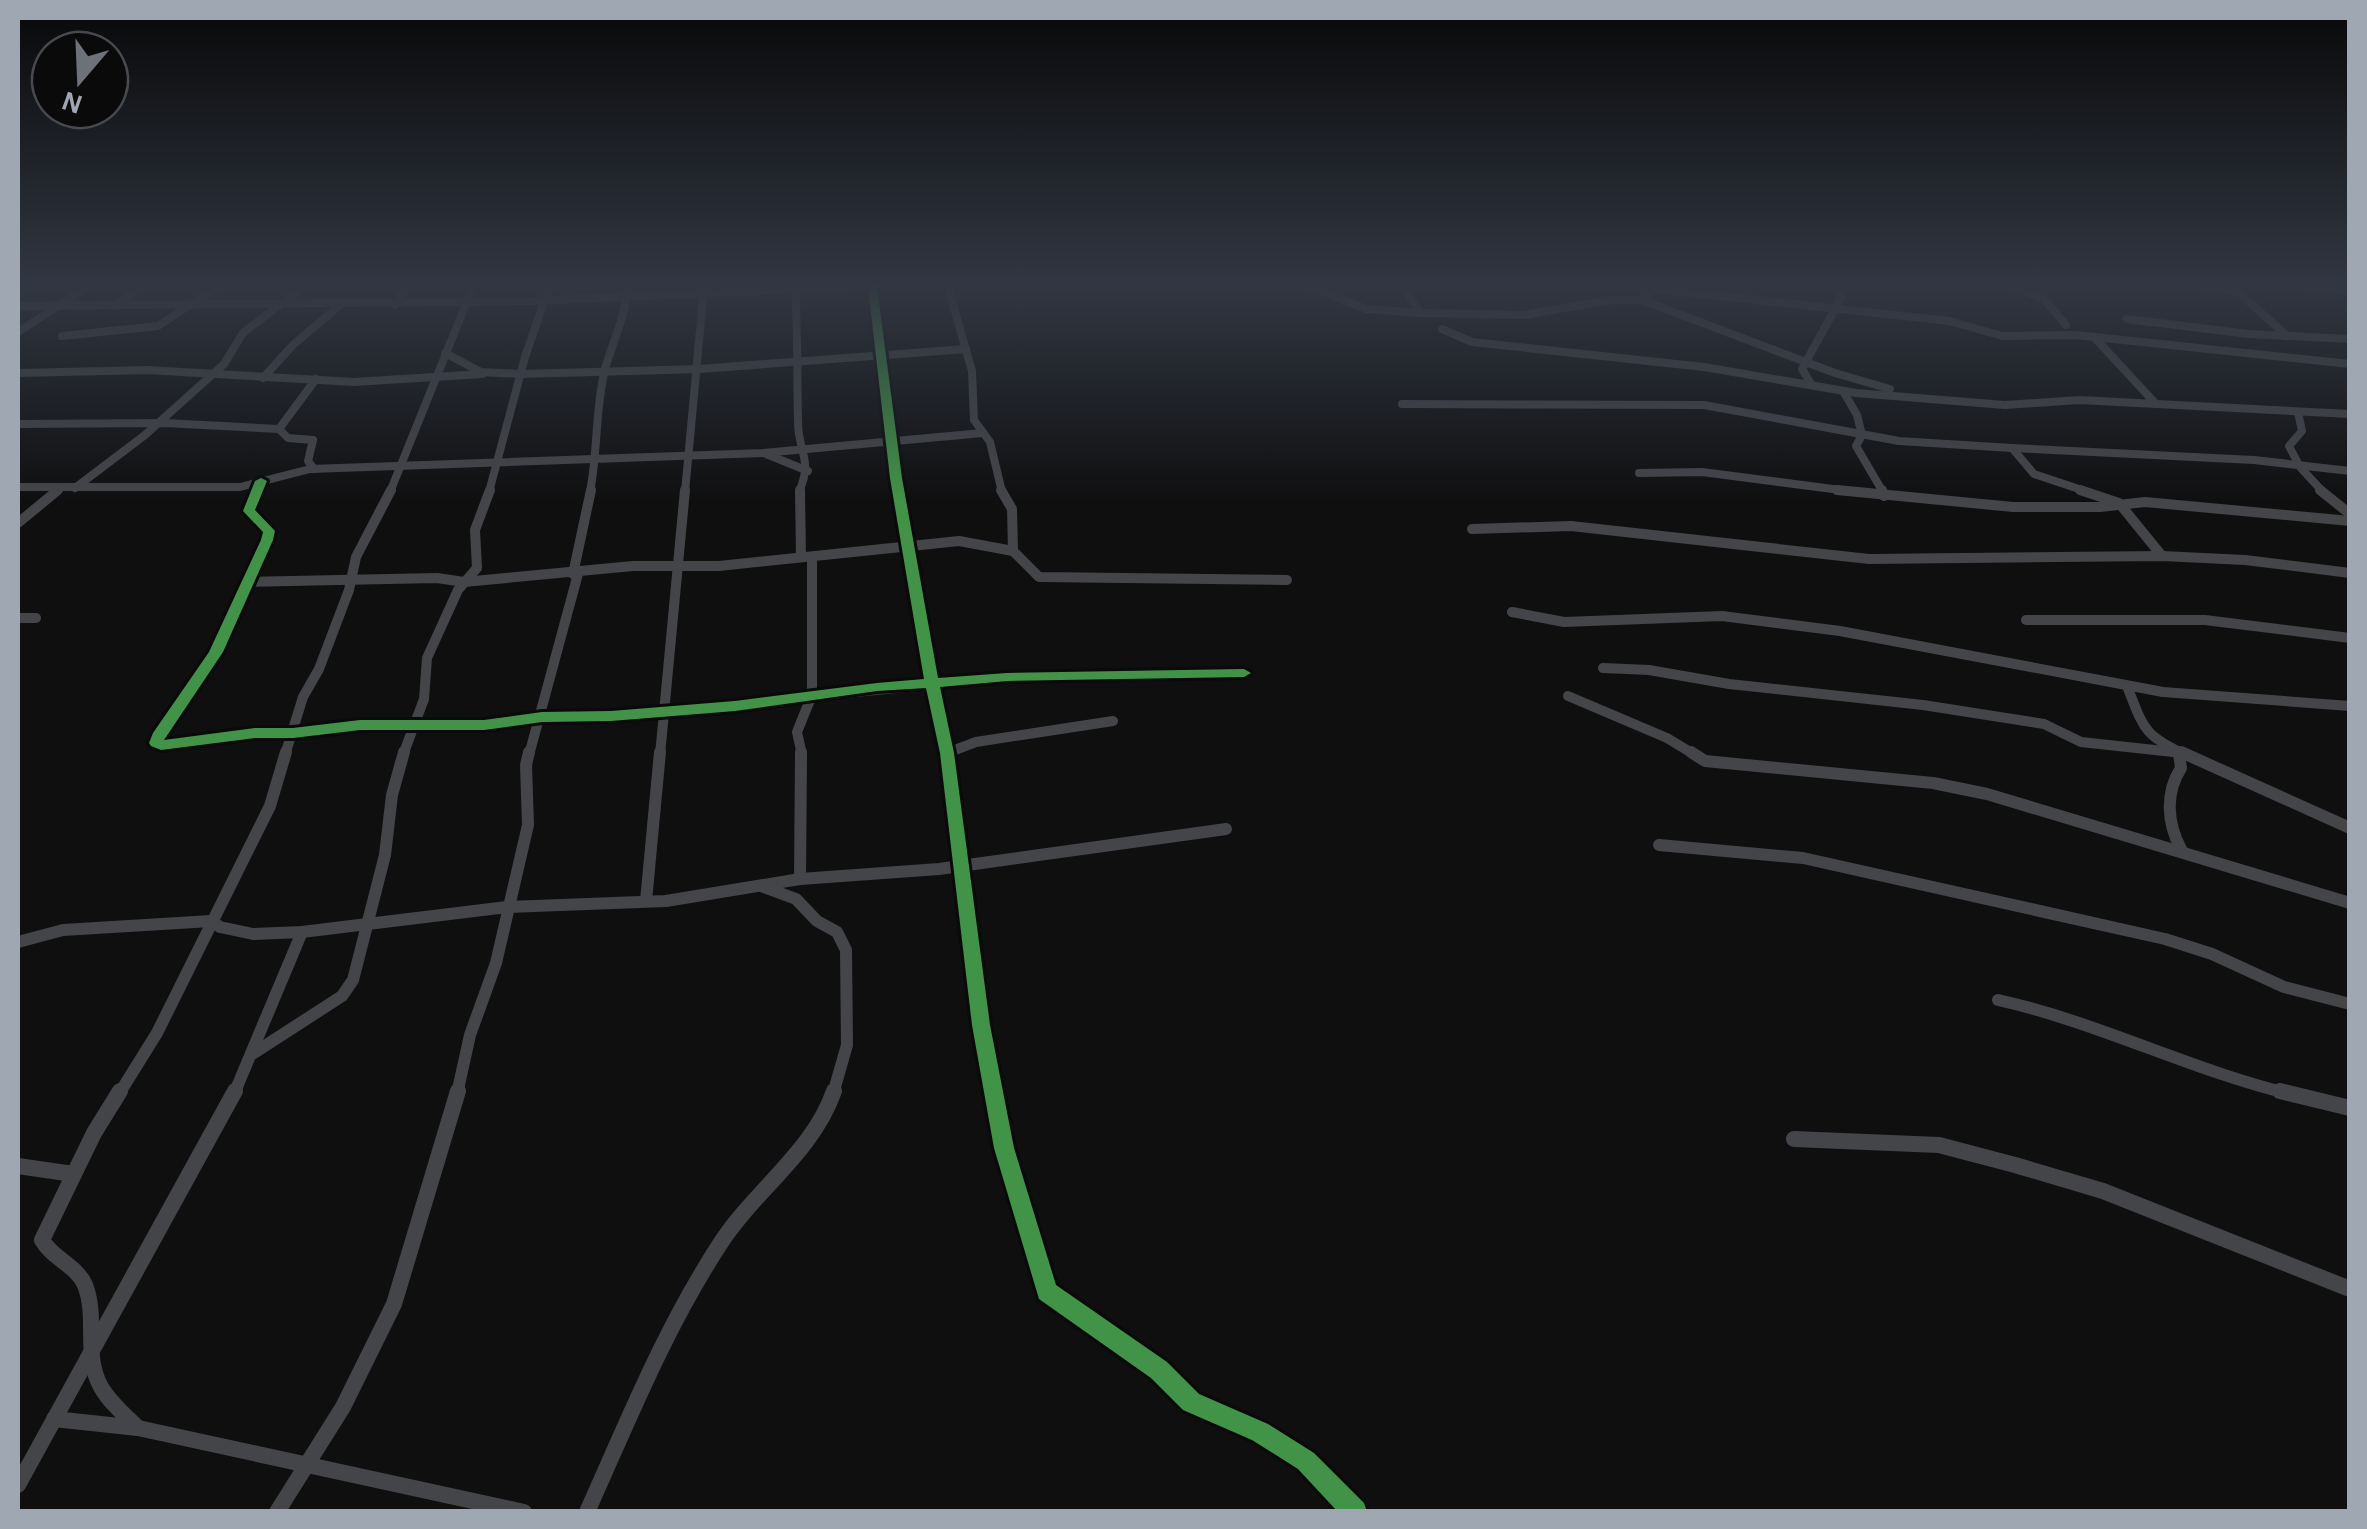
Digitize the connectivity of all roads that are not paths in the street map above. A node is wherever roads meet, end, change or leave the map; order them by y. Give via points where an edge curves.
1 (227, 358) edge
2 (284, 358) edge
3 (444, 358) edge
4 (457, 358) edge
5 (525, 358) edge
6 (609, 358) edge
7 (699, 358) edge
8 (813, 358) edge
9 (880, 358) edge
10 (969, 358) edge
11 (1632, 358) edge
12 (1797, 358) edge
13 (1808, 358) edge
14 (2114, 358) edge
15 (2296, 358) edge
16 (800, 359) junction
17 (1807, 362) junction
18 (2350, 364) edge
19 (699, 370) junction
20 (604, 372) junction
21 (18, 373) edge
22 (487, 373) junction
23 (520, 374) junction
24 (212, 375) junction
25 (263, 378) junction
26 (435, 378) junction
27 (316, 379) junction
28 (1811, 384) junction
29 (1842, 391) junction
30 (1911, 396) junction
31 (1402, 404) dead end
32 (2156, 404) junction
33 (2298, 412) junction
34 (2350, 414) edge
35 (18, 424) edge
36 (153, 426) junction
37 (279, 428) junction
38 (983, 433) junction
39 (1862, 435) junction
40 (892, 442) junction
41 (2012, 448) junction
42 (804, 451) junction
43 (763, 453) junction
44 (685, 456) junction
45 (597, 460) junction
46 (500, 462) junction
47 (2295, 464) junction
48 (402, 466) junction
49 (314, 469) junction
50 (2350, 471) edge
51 (808, 472) junction
52 (1639, 473) dead end
53 (261, 481) junction
54 (18, 487) edge
55 (60, 488) junction
56 (75, 488) junction
57 (1884, 496) junction
58 (2120, 503) junction
59 (2350, 517) edge
60 (18, 524) edge
61 (1472, 529) dead end
62 (910, 548) junction
63 (1013, 551) junction
64 (807, 556) junction
65 (2162, 556) junction
66 (676, 564) junction
67 (2350, 573) edge
68 (576, 574) junction
69 (1287, 580) dead end
70 (350, 581) junction
71 (246, 582) junction
72 (464, 582) junction
73 (1512, 612) dead end
74 (18, 618) edge
75 (36, 618) dead end
76 (2026, 620) dead end
77 (2350, 638) edge
78 (1603, 668) dead end
79 (1244, 673) dead end
80 (933, 685) junction
81 (2127, 686) junction
82 (812, 695) junction
83 (1568, 696) dead end
84 (2350, 706) edge
85 (662, 711) junction
86 (542, 716) junction
87 (1113, 721) dead end
88 (412, 723) junction
89 (293, 734) junction
90 (947, 753) junction
91 (2176, 753) junction
92 (2350, 828) edge
93 (1226, 829) dead end
94 (1659, 846) dead end
95 (2182, 849) junction
96 (960, 866) junction
97 (800, 879) junction
98 (760, 886) junction
99 (646, 901) junction
100 (2350, 903) edge
101 (507, 907) junction
102 (211, 921) junction
103 (368, 924) junction
104 (302, 932) junction
105 (18, 942) edge
106 (1998, 1000) dead end
107 (2350, 1004) edge
108 (254, 1053) junction
109 (2350, 1108) edge
110 (1794, 1139) dead end
111 (18, 1166) edge
112 (73, 1174) junction
113 (2350, 1288) edge
114 (93, 1350) junction
115 (54, 1419) junction
116 (138, 1428) junction
117 (305, 1464) junction
118 (18, 1485) edge
119 (277, 1512) edge
120 (524, 1512) edge
121 (587, 1512) edge
122 (1355, 1512) edge

1 - 24 street
2 - 25 street
3 - 26 street
4 - 22 street
5 - 23 street
6 - 20 street
7 - 19 street
8 - 16 street
9 - 40 street
10 - 38 street via 974,420
11 - 28 street
12 - 17 street
13 - 17 street
14 - 32 street
15 - 18 street
16 - 19 street
16 - 42 street
17 - 28 street via 1801,374
17 - 30 street
19 - 20 street
19 - 44 street
20 - 23 street
20 - 45 street
21 - 24 street
22 - 23 street
22 - 26 street
23 - 46 street
24 - 25 street
24 - 36 street
25 - 27 street
26 - 27 street
26 - 48 street
27 - 37 street
28 - 29 street
29 - 30 street
29 - 39 street
30 - 32 street via 2005,405
31 - 39 street via 1704,405
32 - 33 street
33 - 34 street
33 - 47 street via 2302,431 2289,446
35 - 36 street
36 - 37 street
36 - 56 street
37 - 49 street via 288,438 313,440 308,461
38 - 40 street
38 - 63 street via 1012,509
39 - 41 street
39 - 57 street via 1856,446
40 - 42 street
40 - 62 street
41 - 47 street
41 - 58 street via 2034,474
42 - 43 street
42 - 51 street
43 - 44 street
43 - 51 street
44 - 45 street
44 - 66 street
45 - 46 street
45 - 68 street
46 - 48 street
46 - 72 street via 474,530 477,568
47 - 50 street
47 - 59 street
48 - 49 street
48 - 70 street
49 - 53 street
51 - 64 street via 798,496
52 - 57 street via 1702,472
53 - 56 street via 240,487
53 - 71 street via 249,511 269,531
54 - 55 street
55 - 56 street
55 - 60 street
57 - 58 street via 2013,507
58 - 59 street
58 - 65 street
61 - 65 street via 1570,526 1890,560
62 - 63 street via 959,541
62 - 64 street
62 - 80 street
63 - 69 street via 1040,577
64 - 66 street
64 - 82 street
65 - 67 street
66 - 68 street
66 - 85 street
68 - 72 street
68 - 86 street
70 - 71 street
70 - 72 street
70 - 89 street
71 - 89 street via 216,652 156,743
72 - 88 street via 427,658 424,699
73 - 81 street via 1564,622 1722,616 1840,631
74 - 75 street
76 - 77 street via 2204,620
78 - 91 street via 1924,704 2044,724 2081,742
79 - 80 street
80 - 82 street
80 - 90 street
81 - 84 street
81 - 91 street via 2144,728
82 - 85 street
82 - 97 street via 797,732
83 - 95 street via 1706,762 1933,783
85 - 86 street
85 - 99 street
86 - 88 street via 484,725
86 - 101 street via 526,765 528,824
87 - 90 street via 976,742
88 - 89 street
88 - 103 street
89 - 102 street via 270,806
90 - 96 street
91 - 92 street
91 - 95 street via 2181,768 2170,785 2170,826
93 - 96 street
94 - 107 street via 1803,858 2165,939 2284,987
95 - 100 street
96 - 97 street
96 - 122 street via 1004,1148 1047,1292 1160,1370 1191,1402 1306,1461
97 - 98 street
98 - 99 street
98 - 121 street via 796,899 837,932 846,950 847,1046 832,1097 797,1156 722,1240 676,1314
99 - 101 street
101 - 103 street
101 - 117 street via 394,1304 344,1406
102 - 104 street via 253,934
102 - 105 street via 63,930
102 - 112 street via 157,1033
103 - 104 street
103 - 108 street via 342,996
104 - 108 street
106 - 109 street via 2242,1082
108 - 114 street
110 - 113 street via 1939,1145 2015,1165 2103,1191
111 - 112 street
112 - 114 street via 42,1240 50,1256 79,1274 93,1304
114 - 115 street
114 - 116 street via 99,1385
115 - 116 street
115 - 118 street
116 - 117 street
117 - 119 street
117 - 120 street

